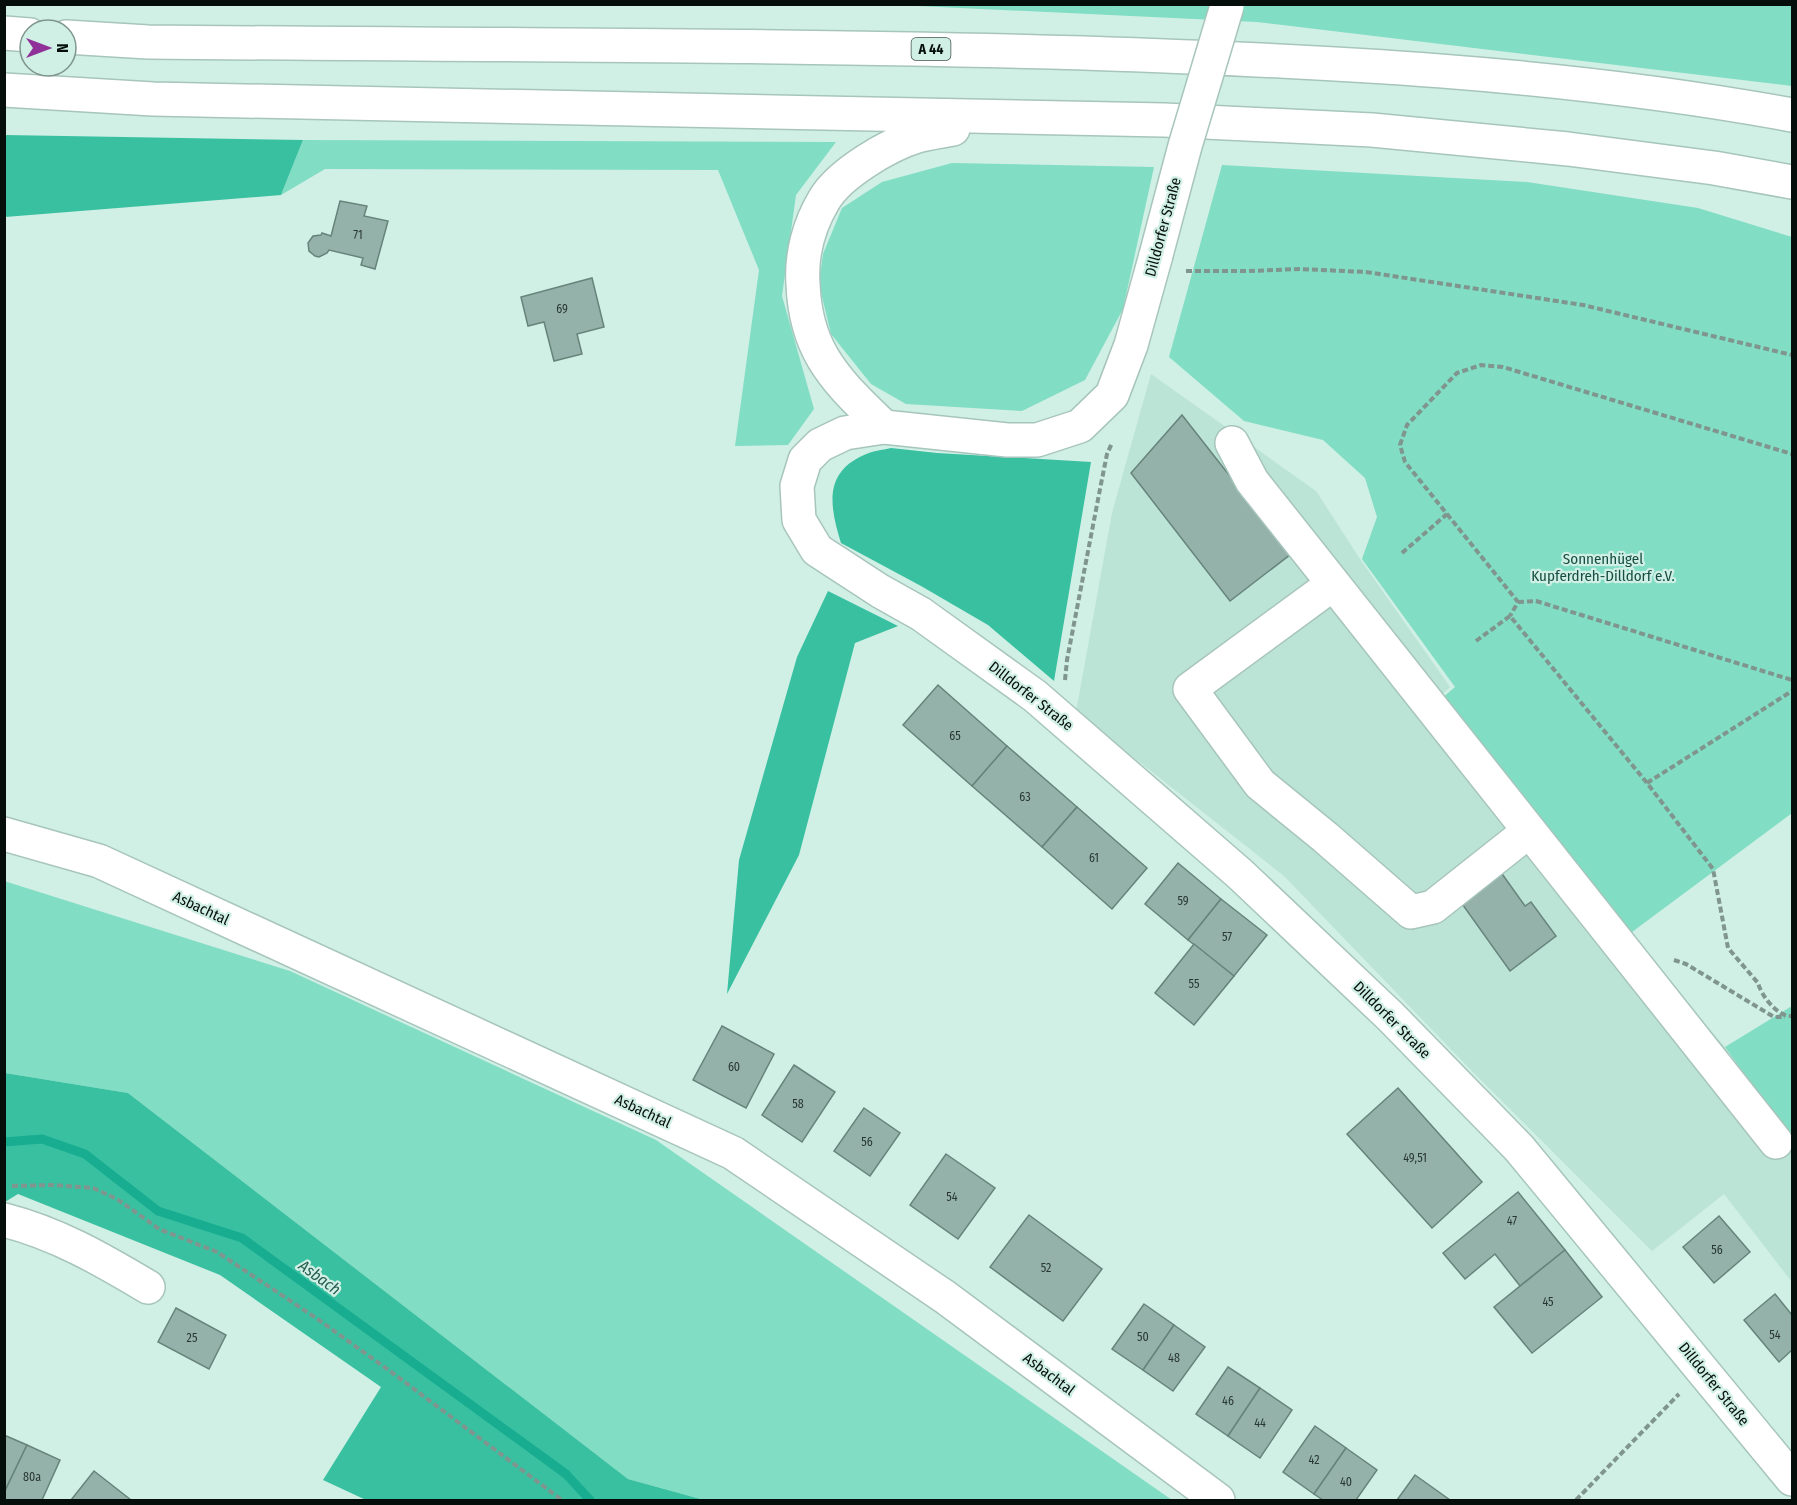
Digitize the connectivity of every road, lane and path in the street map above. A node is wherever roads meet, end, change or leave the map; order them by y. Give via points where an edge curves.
1 (1227, 5) edge
2 (78, 38) edge
3 (4, 90) edge
4 (1792, 115) edge
5 (1008, 118) junction
6 (1792, 182) edge
7 (1154, 262) junction
8 (1792, 355) edge
9 (884, 427) junction
10 (1233, 443) dead end
11 (1792, 454) edge
12 (1101, 484) dead end
13 (1447, 514) junction
14 (1402, 553) dead end
15 (1333, 584) junction
16 (1518, 602) junction
17 (1510, 615) junction
18 (1476, 642) dead end
19 (1067, 660) dead end
20 (1792, 680) edge
21 (1792, 691) edge
22 (1647, 783) junction
23 (1529, 831) junction
24 (4, 834) edge
25 (1686, 964) dead end
26 (1792, 1016) edge
27 (1776, 1142) dead end
28 (4, 1186) edge
29 (4, 1220) edge
30 (148, 1287) dead end
31 (1703, 1370) junction
32 (1792, 1479) edge
33 (562, 1500) edge
34 (1218, 1500) edge
35 (1576, 1500) edge

1 - 7 main road, Dilldorfer Straße, bridge
2 - 4 main road, A 44 via 148,42 954,49 1186,57 1374,66 1576,83
3 - 5 main road via 153,99
5 - 6 main road via 1164,120 1372,130 1579,150
5 - 9 main road via 916,136 876,154 843,179 825,199 810,230 802,267 811,331 823,358 845,390
7 - 8 path via 1249,272 1366,272 1583,305
7 - 9 main road, Dilldorfer Straße via 1131,345 1112,395 1080,426 1037,440
9 - 31 main road, Dilldorfer Straße via 845,433 820,445 805,460 797,486 799,520 817,550 921,614 1035,696 1240,874 1390,1016 1519,1148
10 - 15 main road via 1252,481
11 - 13 path via 1503,367 1480,365 1456,373 1407,425 1400,445 1405,462
12 - 19 path
13 - 14 path
13 - 16 path
15 - 23 main road
15 - 23 main road via 1190,689 1260,784 1411,912 1433,907
16 - 17 path
16 - 20 path via 1536,601
17 - 18 path
17 - 22 path
21 - 22 path
22 - 26 path via 1713,869 1728,948 1773,1006
23 - 27 main road
24 - 34 main road, Asbachtal via 99,861 733,1153 945,1297
25 - 26 path via 1774,1017
28 - 33 path via 93,1188 117,1199 159,1229 217,1252 390,1371
29 - 30 main road via 47,1233 91,1253
31 - 32 main road, Dilldorfer Straße
31 - 35 path

